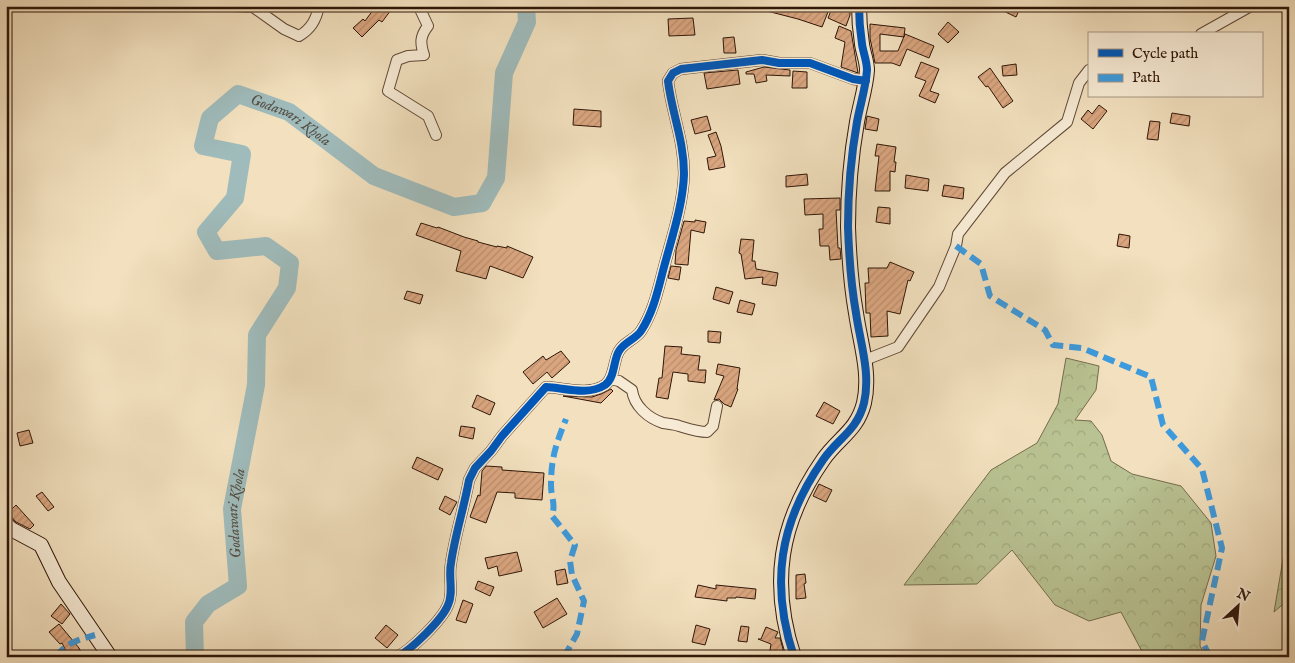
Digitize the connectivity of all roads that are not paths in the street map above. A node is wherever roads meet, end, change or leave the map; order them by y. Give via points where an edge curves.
1 (232, 6) edge
2 (319, 6) edge
3 (417, 6) edge
4 (859, 6) edge
5 (1251, 6) edge
6 (1205, 32) edge
7 (1088, 71) edge
8 (866, 81) junction
9 (436, 135) dead end
10 (864, 360) junction
11 (610, 379) junction
12 (717, 406) dead end
13 (6, 524) edge
14 (110, 657) edge
15 (397, 657) edge
16 (794, 657) edge

1 - 2 street via 253,7 299,36 311,26
3 - 9 street via 428,26 420,45 424,55 397,60 388,91 428,116
4 - 8 street
5 - 6 street
7 - 10 street via 1079,82 1067,122 1005,173 958,234 939,287 898,347
8 - 10 street via 851,164 848,227 851,274
8 - 11 street via 810,63 762,60 673,72 668,81 669,92 683,147 684,176 678,211 650,315 640,333 620,349
10 - 16 street via 864,402 857,422 822,460 801,497 784,544 781,590 786,632
11 - 12 street via 632,390 640,408 652,418 699,432 707,432 712,426
11 - 15 street via 596,389 546,387 475,468 469,480 450,564 449,604 413,646
13 - 14 street via 41,545 60,582

